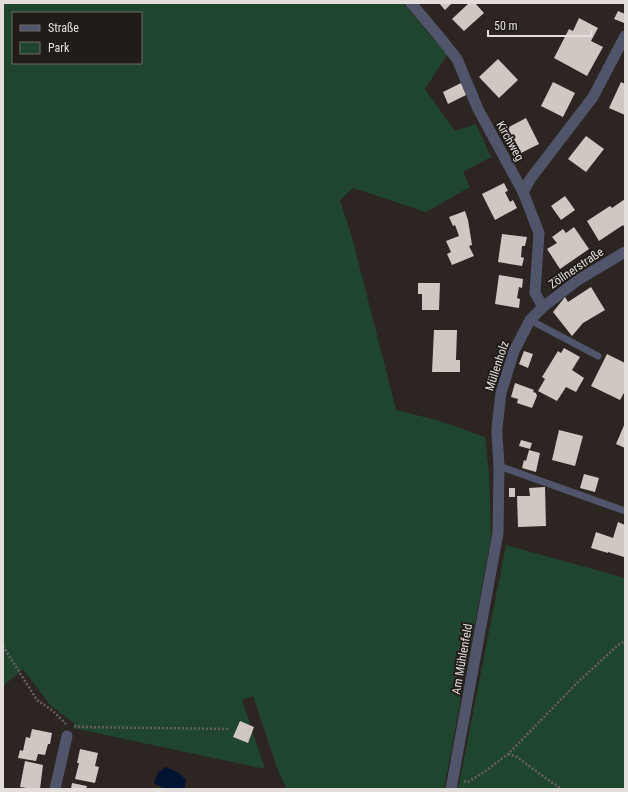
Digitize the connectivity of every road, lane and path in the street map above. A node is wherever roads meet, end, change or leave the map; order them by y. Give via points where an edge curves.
1 (410, 3) edge
2 (625, 36) edge
3 (523, 192) junction
4 (625, 252) edge
5 (543, 307) junction
6 (530, 320) junction
7 (598, 356) dead end
8 (499, 466) junction
9 (625, 511) edge
10 (498, 533) joint
11 (625, 641) edge
12 (3, 646) edge
13 (230, 729) dead end
14 (67, 736) dead end
15 (508, 754) junction
16 (452, 784) edge
17 (55, 789) edge
18 (562, 789) edge

1 - 3 street, Kirchweg via 458,59 478,109
2 - 3 street via 593,97 530,178
3 - 5 street, Kirchweg via 539,233 535,294
4 - 5 street, Zöllnerstraße via 578,280
5 - 6 street, Müllenholz
6 - 7 lane
6 - 8 street, Müllenholz via 514,350 501,393 497,435
8 - 9 lane
8 - 10 street, Müllenholz
10 - 16 street, Am Mühlenfeld
11 - 15 path via 577,683
12 - 13 path via 37,700 67,725
14 - 17 street
15 - 16 path via 468,782
15 - 18 path via 517,757

